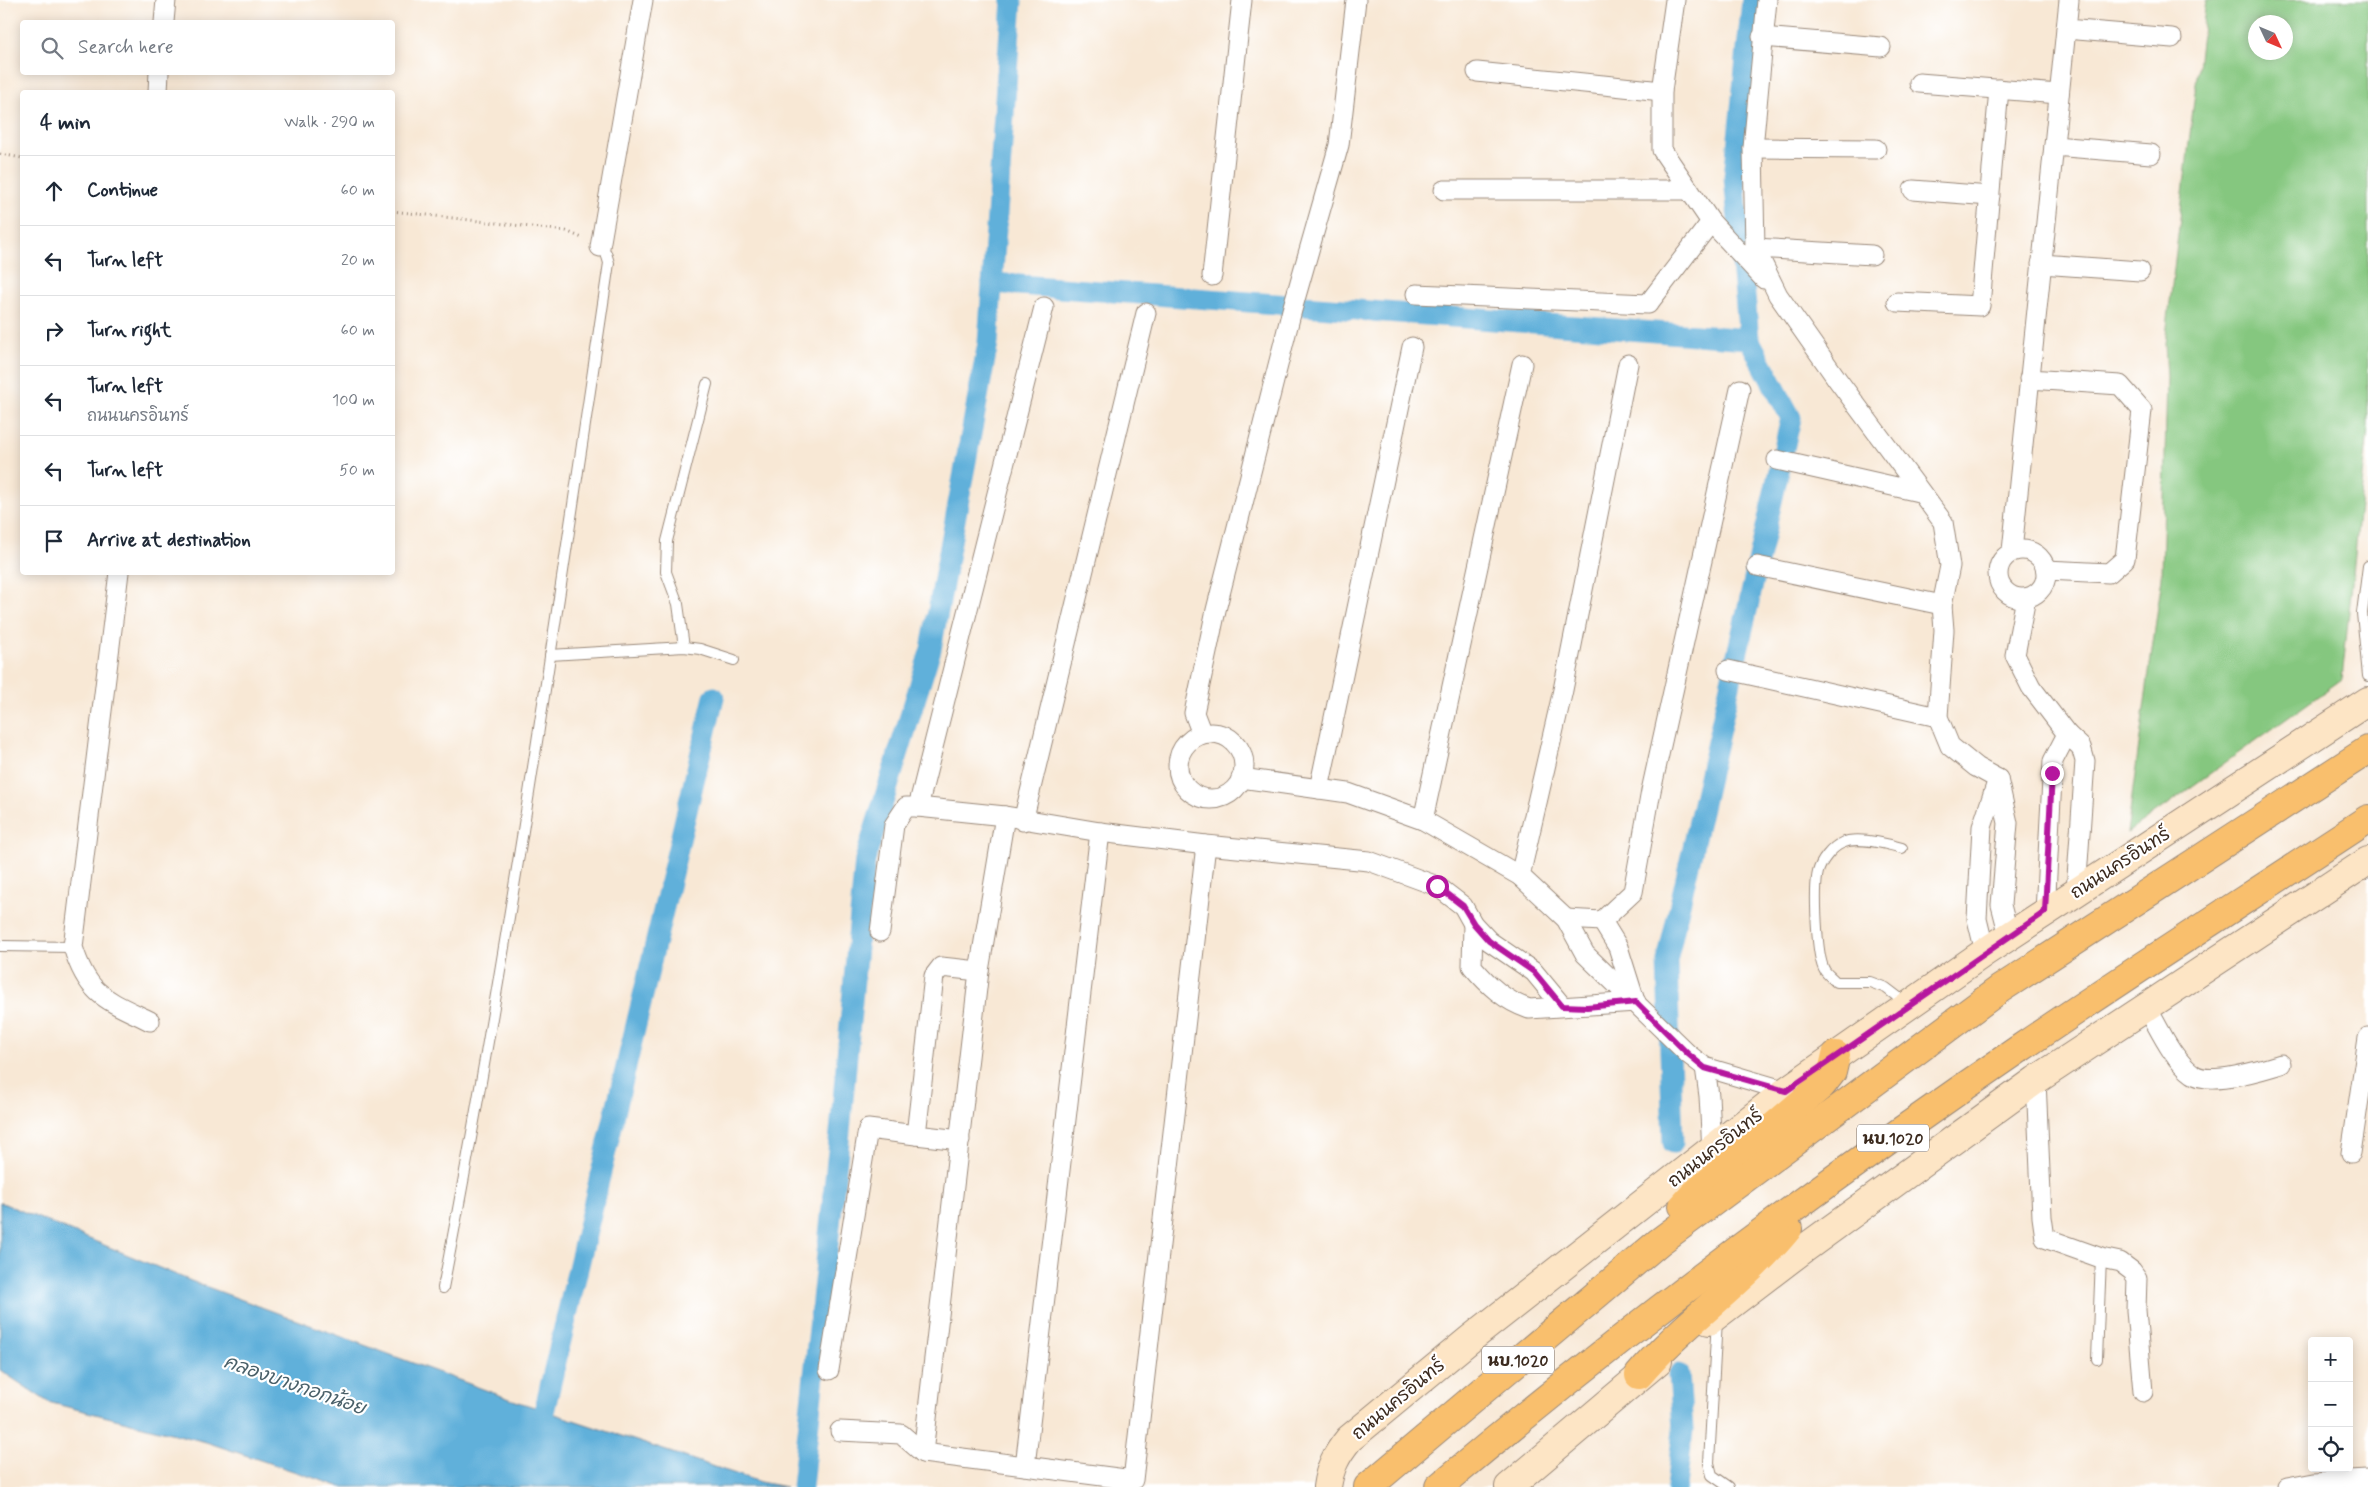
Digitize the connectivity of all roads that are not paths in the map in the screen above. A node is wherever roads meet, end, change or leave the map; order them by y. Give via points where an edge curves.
1 (166, 0) edge
2 (643, 0) edge
3 (1242, 0) edge
4 (1356, 0) edge
5 (1675, 0) edge
6 (1767, 0) edge
7 (2069, 0) edge
8 (164, 20) edge
9 (2066, 29) junction
10 (1762, 37) junction
11 (2172, 38) dead end
12 (1881, 48) dead end
13 (1477, 72) dead end
14 (159, 75) edge
15 (1919, 83) dead end
16 (1999, 89) junction
17 (158, 90) edge
18 (1662, 91) junction
19 (2059, 94) junction
20 (2054, 146) junction
21 (1753, 148) junction
22 (1876, 149) dead end
23 (2151, 154) dead end
24 (1444, 190) dead end
25 (1689, 190) junction
26 (1913, 190) dead end
27 (1990, 196) junction
28 (1711, 222) junction
29 (600, 246) joint
30 (1755, 248) junction
31 (1872, 255) dead end
32 (2041, 264) junction
33 (2140, 271) dead end
34 (1212, 276) dead end
35 (1416, 294) dead end
36 (1778, 295) junction
37 (1897, 302) dead end
38 (1044, 307) dead end
39 (1146, 313) dead end
40 (1412, 347) dead end
41 (1522, 364) dead end
42 (1628, 364) dead end
43 (2029, 379) junction
44 (707, 384) dead end
45 (1740, 389) dead end
46 (1777, 460) dead end
47 (1920, 492) junction
48 (2012, 551) junction
49 (1757, 566) dead end
50 (2368, 566) edge
51 (2046, 570) junction
52 (119, 575) edge
53 (2026, 598) junction
54 (1942, 605) junction
55 (2365, 640) edge
56 (684, 647) junction
57 (550, 655) junction
58 (734, 660) dead end
59 (1728, 670) dead end
60 (2368, 676) edge
61 (2368, 701) edge
62 (1938, 717) junction
63 (1202, 734) junction
64 (2067, 734) junction
65 (2368, 750) edge
66 (1241, 778) junction
67 (1998, 779) junction
68 (1319, 788) junction
69 (918, 807) junction
70 (1014, 818) junction
71 (2368, 819) edge
72 (1423, 820) junction
73 (1100, 832) junction
74 (1206, 845) junction
75 (1902, 848) dead end
76 (2368, 861) edge
77 (1520, 876) junction
78 (2076, 892) junction
79 (2045, 912) junction
80 (1566, 919) junction
81 (1602, 921) junction
82 (1474, 924) junction
83 (880, 932) dead end
84 (2009, 936) junction
85 (0, 946) edge
86 (73, 947) junction
87 (1985, 952) junction
88 (978, 971) junction
89 (1636, 1002) junction
90 (1908, 1005) junction
91 (1562, 1006) junction
92 (2146, 1006) junction
93 (150, 1021) dead end
94 (2368, 1038) edge
95 (1836, 1055) junction
96 (2280, 1064) dead end
97 (1705, 1068) junction
98 (2036, 1080) junction
99 (1786, 1091) junction
100 (916, 1135) junction
101 (960, 1140) junction
102 (1712, 1151) junction
103 (2351, 1153) dead end
104 (1819, 1191) junction
105 (1659, 1242) junction
106 (2101, 1258) junction
107 (443, 1288) dead end
108 (1717, 1316) junction
109 (2097, 1359) dead end
110 (829, 1370) dead end
111 (1639, 1375) junction
112 (2143, 1392) dead end
113 (840, 1431) dead end
114 (923, 1453) junction
115 (1025, 1466) junction
116 (2368, 1479) edge
117 (1373, 1483) edge
118 (1327, 1487) edge
119 (1439, 1487) edge
120 (1509, 1487) edge
121 (1729, 1487) edge
122 (2287, 1487) edge

1 - 8 street
2 - 29 street
3 - 34 street
4 - 63 street via 1339,145 1304,267 1216,610 1194,713
5 - 18 street
6 - 10 street
7 - 9 street
9 - 11 street
9 - 19 street
10 - 12 street
10 - 21 street
13 - 18 street
14 - 17 street
15 - 16 street
16 - 19 street
16 - 27 street
18 - 25 street via 1662,150
19 - 20 street
20 - 23 street
20 - 32 street
21 - 22 street
21 - 30 street
24 - 25 street
25 - 28 street
26 - 27 street
27 - 37 street via 1980,306
28 - 35 street via 1648,304
28 - 36 street
29 - 57 lane via 609,263
30 - 31 street
30 - 36 street
32 - 33 street
32 - 43 street
36 - 47 street
38 - 69 street
39 - 70 street
40 - 68 street
41 - 72 street
42 - 77 street via 1563,690
43 - 48 street
43 - 51 street via 2120,385 2142,410 2125,559 2109,573
44 - 56 lane via 667,541 666,572 678,604
45 - 81 street via 1651,790 1633,892
46 - 47 street
47 - 54 street via 1942,522 1950,566
48 - 51 street via 2034,552
48 - 53 street via 2001,562 1997,577 2004,591
49 - 54 street
50 - 55 lane via 2362,613
51 - 53 street via 2039,591
52 - 86 street
53 - 64 street via 2015,655 2031,687
54 - 62 street via 1944,630
55 - 60 lane
56 - 57 lane
56 - 58 lane
57 - 107 lane via 481,1092
59 - 62 street
61 - 78 main road, ถนนนครอินทร์ / นบ.1020
62 - 67 street via 1950,746 1976,767
63 - 66 street via 1218,734 1238,747 1243,762
63 - 66 street via 1189,741 1180,753 1177,768 1181,782 1191,793 1204,798 1219,798 1232,790
64 - 78 street via 2081,747 2085,761
64 - 79 street via 2053,762
65 - 105 main road, นบ.1020 via 2000,989
66 - 68 street
67 - 84 street via 2008,823 2001,905
67 - 87 street via 1982,827 1976,919
68 - 72 street via 1348,793
69 - 70 street
69 - 83 street via 906,807 894,825
70 - 73 street
70 - 88 street
71 - 104 main road, นบ.1020 via 2022,1047
72 - 77 street
73 - 74 street
73 - 115 street
74 - 82 street via 1369,862 1437,886 1463,906
74 - 115 street via 1133,1480
75 - 90 lane via 1863,841 1842,842 1828,853 1818,871 1816,897 1824,970 1836,982 1870,982 1886,988
76 - 92 main road, นบ.1020
77 - 80 street
78 - 79 main road, ถนนนครอินทร์ / นบ.1020
79 - 84 main road, ถนนนครอินทร์ / นบ.1020
80 - 81 street
80 - 89 street via 1585,954
81 - 89 street via 1618,946
82 - 91 street via 1489,941 1534,972
82 - 91 street via 1472,966 1492,988 1515,1004 1529,1009
84 - 87 main road, ถนนนครอินทร์ / นบ.1020
85 - 86 lane
86 - 93 street via 80,970 94,990 108,1001
87 - 90 main road, ถนนนครอินทร์ / นบ.1020
88 - 100 street via 946,967 935,971
88 - 101 street
89 - 91 street
89 - 97 street
90 - 95 main road, ถนนนครอินทร์ / นบ.1020
92 - 96 street via 2177,1056 2194,1076 2217,1078
92 - 98 main road, นบ.1020
94 - 103 street
95 - 99 main road, ถนนนครอินทร์ / นบ.1020
95 - 105 main road via 1832,1072 1822,1086 1692,1196 1672,1219
97 - 99 street
97 - 102 street via 1710,1096
98 - 106 street via 2045,1238
98 - 108 main road, นบ.1020 via 1800,1251
99 - 102 main road, ถนนนครอินทร์ / นบ.1020
100 - 101 street
100 - 110 street via 868,1129
101 - 114 street
102 - 118 main road, ถนนนครอินทร์ / นบ.1020 via 1469,1340 1349,1439 1335,1457
104 - 111 main road via 1765,1254 1664,1347
104 - 119 main road, นบ.1020 via 1650,1315
105 - 117 main road, นบ.1020
106 - 109 lane
106 - 112 street via 2120,1262 2137,1278 2136,1310
108 - 111 main road, นบ.1020
108 - 121 lane via 1709,1463 1712,1475
111 - 120 main road, นบ.1020
113 - 114 street via 901,1434
114 - 115 street
116 - 122 street

